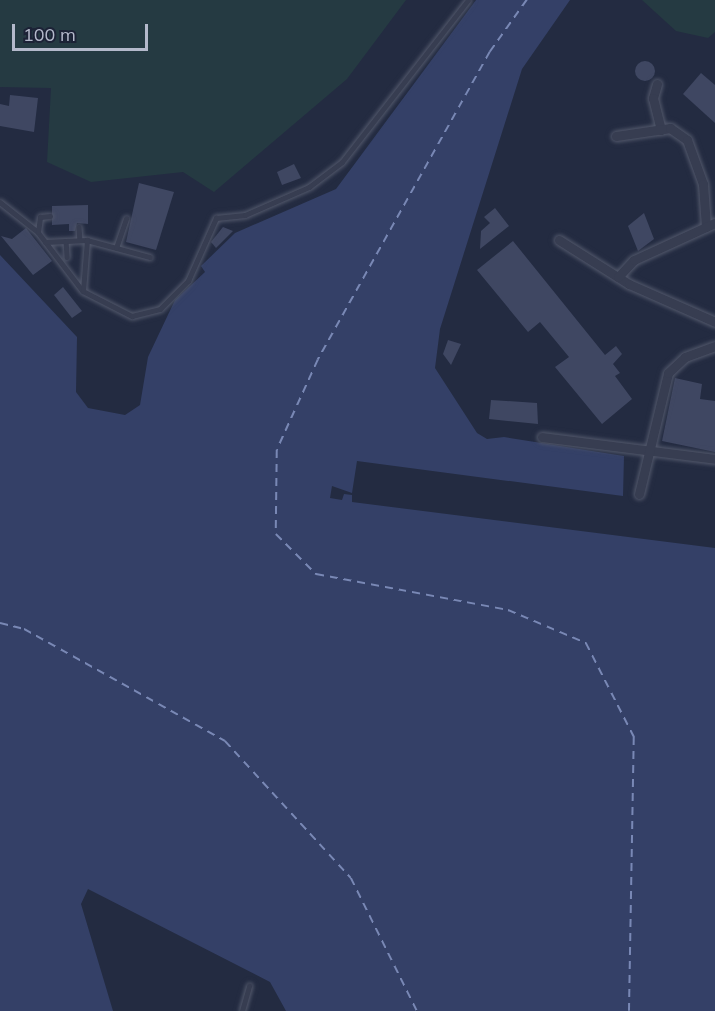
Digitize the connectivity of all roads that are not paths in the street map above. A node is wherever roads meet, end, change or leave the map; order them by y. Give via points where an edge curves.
1 (468, 0) edge
2 (657, 84) dead end
3 (661, 130) junction
4 (616, 136) dead end
5 (715, 182) edge
6 (703, 184) junction
7 (0, 202) edge
8 (50, 216) dead end
9 (126, 219) dead end
10 (710, 225) edge
11 (80, 227) dead end
12 (38, 232) junction
13 (80, 240) junction
14 (87, 240) junction
15 (559, 240) dead end
16 (66, 241) junction
17 (45, 242) junction
18 (116, 248) junction
19 (67, 257) dead end
20 (150, 257) dead end
21 (618, 277) junction
22 (83, 291) junction
23 (715, 322) edge
24 (715, 346) edge
25 (542, 437) dead end
26 (648, 452) junction
27 (715, 459) edge
28 (639, 494) dead end
29 (249, 986) dead end
30 (242, 1011) edge

1 - 22 lane via 342,162 309,187 245,215 216,218 188,281 160,309 132,316
2 - 3 street via 653,98
3 - 4 street
3 - 6 street via 670,128 687,140
5 - 6 street
6 - 10 street
7 - 12 lane
8 - 12 lane via 40,217
9 - 18 lane
10 - 21 street via 634,260
11 - 13 lane
12 - 17 lane
13 - 14 lane
13 - 16 lane
14 - 18 lane
14 - 22 lane
15 - 21 street
16 - 17 lane
16 - 19 lane
17 - 22 lane
18 - 20 lane
21 - 23 street
24 - 26 street via 685,357 668,373
25 - 26 street
26 - 27 street
26 - 28 street
29 - 30 lane

